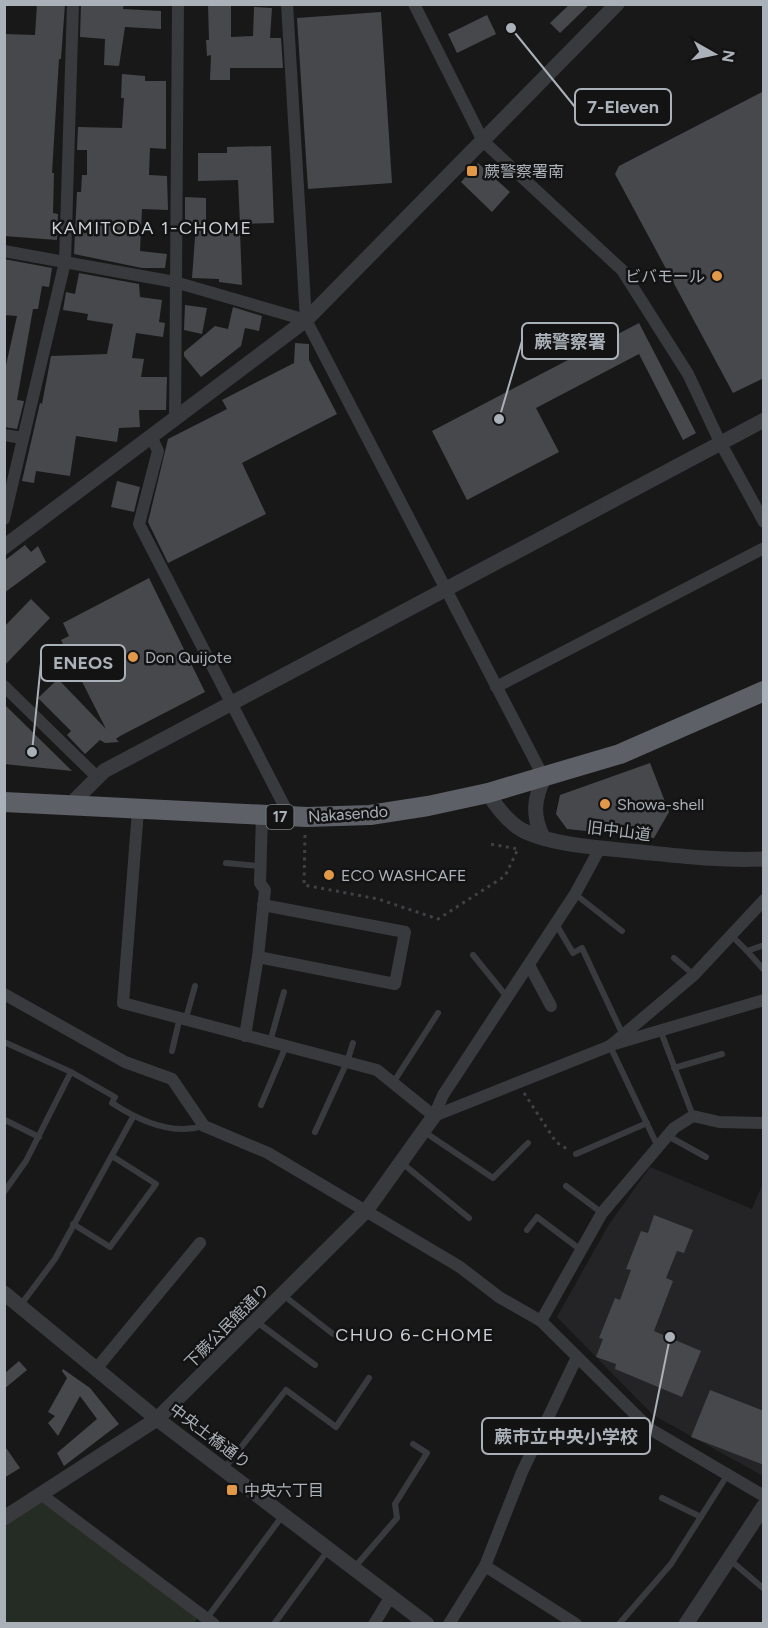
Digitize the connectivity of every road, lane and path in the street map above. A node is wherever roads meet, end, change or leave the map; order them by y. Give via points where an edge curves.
1 (73, 4) edge
2 (178, 4) edge
3 (287, 4) edge
4 (414, 4) edge
5 (617, 4) edge
6 (483, 141) junction
7 (4, 251) edge
8 (65, 262) junction
9 (175, 282) junction
10 (306, 320) junction
11 (175, 419) junction
12 (764, 420) edge
13 (4, 435) edge
14 (151, 436) junction
15 (23, 438) junction
16 (720, 442) junction
17 (4, 519) edge
18 (764, 522) edge
19 (5, 543) edge
20 (764, 549) edge
21 (445, 588) junction
22 (4, 686) edge
23 (496, 687) junction
24 (764, 692) edge
25 (232, 703) junction
26 (97, 777) junction
27 (544, 777) junction
28 (488, 793) junction
29 (4, 802) edge
30 (69, 806) junction
31 (138, 810) junction
32 (262, 816) junction
33 (290, 817) junction
34 (305, 835) dead end
35 (543, 837) junction
36 (490, 844) dead end
37 (600, 848) junction
38 (764, 860) edge
39 (226, 864) dead end
40 (260, 866) junction
41 (575, 894) junction
42 (764, 900) edge
43 (263, 905) junction
44 (556, 924) junction
45 (622, 931) dead end
46 (730, 934) junction
47 (764, 945) edge
48 (747, 951) junction
49 (472, 955) dead end
50 (258, 957) junction
51 (674, 958) dead end
52 (529, 965) junction
53 (764, 970) edge
54 (694, 975) junction
55 (195, 986) dead end
56 (284, 992) dead end
57 (4, 994) edge
58 (507, 998) junction
59 (763, 1001) edge
60 (551, 1006) dead end
61 (438, 1012) dead end
62 (183, 1017) junction
63 (661, 1032) junction
64 (622, 1033) junction
65 (245, 1036) junction
66 (4, 1042) edge
67 (270, 1042) junction
68 (352, 1043) dead end
69 (286, 1046) junction
70 (610, 1046) junction
71 (172, 1051) dead end
72 (722, 1054) dead end
73 (347, 1062) junction
74 (674, 1068) junction
75 (71, 1072) junction
76 (516, 1082) junction
77 (393, 1083) junction
78 (261, 1105) dead end
79 (434, 1116) junction
80 (693, 1116) junction
81 (133, 1117) junction
82 (5, 1120) edge
83 (647, 1123) junction
84 (764, 1123) edge
85 (204, 1126) junction
86 (423, 1131) junction
87 (315, 1132) dead end
88 (668, 1136) junction
89 (39, 1137) junction
90 (528, 1143) dead end
91 (658, 1147) junction
92 (576, 1154) joint
93 (112, 1156) junction
94 (706, 1157) dead end
95 (402, 1163) junction
96 (566, 1186) dead end
97 (4, 1192) edge
98 (366, 1211) junction
99 (602, 1213) junction
100 (469, 1218) dead end
101 (73, 1224) junction
102 (527, 1230) dead end
103 (200, 1243) dead end
104 (581, 1250) junction
105 (4, 1293) edge
106 (283, 1295) junction
107 (20, 1306) junction
108 (541, 1321) junction
109 (257, 1322) junction
110 (333, 1334) dead end
111 (577, 1357) junction
112 (315, 1365) dead end
113 (96, 1369) junction
114 (369, 1378) dead end
115 (157, 1419) junction
116 (413, 1444) dead end
117 (224, 1470) junction
118 (729, 1474) junction
119 (42, 1495) junction
120 (764, 1496) edge
121 (662, 1498) dead end
122 (764, 1506) edge
123 (284, 1515) junction
124 (701, 1517) junction
125 (4, 1518) edge
126 (329, 1550) junction
127 (728, 1559) junction
128 (485, 1566) junction
129 (354, 1568) junction
130 (764, 1589) edge
131 (391, 1596) junction
132 (204, 1620) edge
133 (274, 1623) edge
134 (374, 1623) edge
135 (427, 1623) edge
136 (449, 1623) edge
137 (576, 1623) edge
138 (619, 1623) edge
139 (686, 1623) edge

1 - 8 street
2 - 9 street
3 - 10 street
4 - 6 street
5 - 6 street
6 - 10 street
6 - 16 street via 622,270 688,374
7 - 8 street
8 - 9 street
8 - 15 street
9 - 10 street
9 - 11 street
10 - 11 street
10 - 21 street
11 - 14 street
12 - 16 street
13 - 15 street
14 - 19 street
14 - 25 street via 158,451 139,524
15 - 17 street
16 - 18 street
16 - 21 street
20 - 23 street
21 - 23 street
21 - 25 street
22 - 26 street
23 - 27 street
24 - 27 highway, 17 via 620,754
25 - 26 street
25 - 33 street
26 - 30 street
27 - 28 highway, Nakasendo / 17
27 - 35 street via 535,815
28 - 33 highway, Nakasendo / 17 via 370,814
28 - 35 street, 旧中山道 via 513,824
29 - 30 highway, Nakasendo / 17
30 - 31 highway, Nakasendo / 17
31 - 32 highway, Nakasendo / 17
31 - 62 street via 123,1003
32 - 33 highway, Nakasendo / 17
32 - 40 street
34 - 36 path via 304,885 378,898 438,920 505,876 518,849
35 - 37 street, 旧中山道
37 - 38 street, 旧中山道 via 692,859
37 - 41 street
39 - 40 lane
40 - 43 street via 260,883 265,890
41 - 44 street
41 - 45 lane
42 - 46 street
43 - 50 street
43 - 50 street via 405,932 395,984
44 - 52 street
44 - 64 lane via 573,953 582,948
46 - 48 lane
46 - 54 street
47 - 48 lane
48 - 53 lane
49 - 58 lane
50 - 65 street
51 - 54 lane
52 - 58 street
52 - 60 street
54 - 64 street via 650,1015
55 - 62 lane
56 - 67 lane
57 - 85 street via 125,1062 172,1079
58 - 79 street via 443,1095
59 - 63 street
61 - 77 lane
62 - 65 street
62 - 71 lane
63 - 70 street
63 - 74 lane
64 - 70 street
65 - 67 street
66 - 75 lane
67 - 69 street
68 - 73 lane
69 - 73 street
69 - 78 lane
70 - 76 street
70 - 83 lane
72 - 74 lane
73 - 77 street via 377,1070
73 - 87 lane
74 - 80 lane
75 - 81 lane via 115,1097 112,1103
75 - 89 lane
76 - 79 street
76 - 92 path via 556,1142
77 - 79 street
79 - 86 street, 下蕨公民館通り
80 - 84 street via 718,1122
80 - 88 street
81 - 85 lane via 191,1130
81 - 93 lane
82 - 89 lane
83 - 91 lane
83 - 92 lane
85 - 98 street via 268,1153
86 - 90 lane via 493,1179
86 - 95 street, 下蕨公民館通り
88 - 91 street
88 - 94 lane
89 - 97 lane
91 - 99 street
93 - 101 lane
93 - 101 lane via 156,1184 110,1247
95 - 98 street, 下蕨公民館通り
95 - 100 lane
96 - 99 lane
98 - 106 street, 下蕨公民館通り
98 - 108 street
99 - 104 street
101 - 107 lane via 55,1259
102 - 104 lane via 537,1217
103 - 113 street
104 - 108 street
105 - 107 street, 中央土橋通り
106 - 109 street, 下蕨公民館通り
106 - 110 lane
107 - 113 street, 中央土橋通り
108 - 111 street
109 - 112 lane
109 - 115 street, 下蕨公民館通り
111 - 118 street via 650,1429
111 - 128 street via 522,1472
113 - 115 street, 中央土橋通り
114 - 117 lane via 336,1427 286,1390
115 - 117 street, 中央土橋通り
115 - 119 street, 下蕨公民館通り
116 - 129 lane via 428,1453 395,1504 397,1518
117 - 123 street, 中央土橋通り
118 - 120 street
118 - 124 lane
119 - 125 street, 下蕨公民館通り
119 - 132 street
121 - 124 lane
122 - 127 street
123 - 126 street, 中央土橋通り
123 - 132 lane
124 - 138 lane via 671,1564
126 - 129 street, 中央土橋通り
126 - 133 lane
127 - 130 lane
127 - 139 street
128 - 136 street
128 - 137 street
129 - 131 street, 中央土橋通り
131 - 134 street
131 - 135 street, 中央土橋通り

